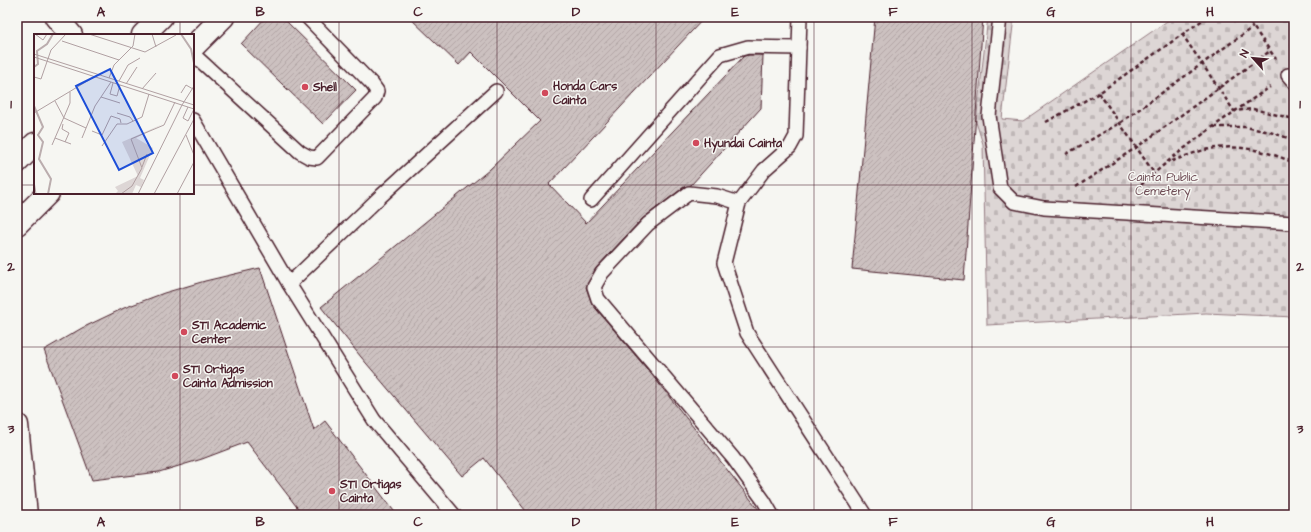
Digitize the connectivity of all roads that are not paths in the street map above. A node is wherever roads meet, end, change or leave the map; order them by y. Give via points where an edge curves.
1 (56, 17) edge
2 (161, 17) edge
3 (223, 17) edge
4 (307, 17) edge
5 (800, 17) edge
6 (1000, 17) edge
7 (70, 34) edge
8 (144, 34) edge
9 (194, 46) edge
10 (799, 48) junction
11 (194, 55) edge
12 (496, 91) dead end
13 (194, 122) edge
14 (34, 145) edge
15 (17, 162) edge
16 (47, 194) edge
17 (591, 200) dead end
18 (739, 203) junction
19 (1294, 223) edge
20 (17, 224) edge
21 (289, 284) junction
22 (17, 425) edge
23 (26, 515) edge
24 (454, 515) edge
25 (772, 515) edge
26 (865, 515) edge

1 - 7 main road
2 - 8 main road
3 - 9 main road
4 - 11 lane via 377,91 375,98 316,158 300,152
5 - 10 lane
6 - 19 lane via 989,116 1000,188 1014,202 1044,208
10 - 17 lane via 748,47 720,55
10 - 18 lane via 796,136 790,147 764,170
12 - 21 lane
13 - 21 lane
14 - 15 main road
16 - 20 main road
18 - 25 lane via 717,196 689,193 648,224 602,273 594,287 598,299 733,458
18 - 26 lane via 724,263 747,332
21 - 24 lane via 374,420
22 - 23 main road

